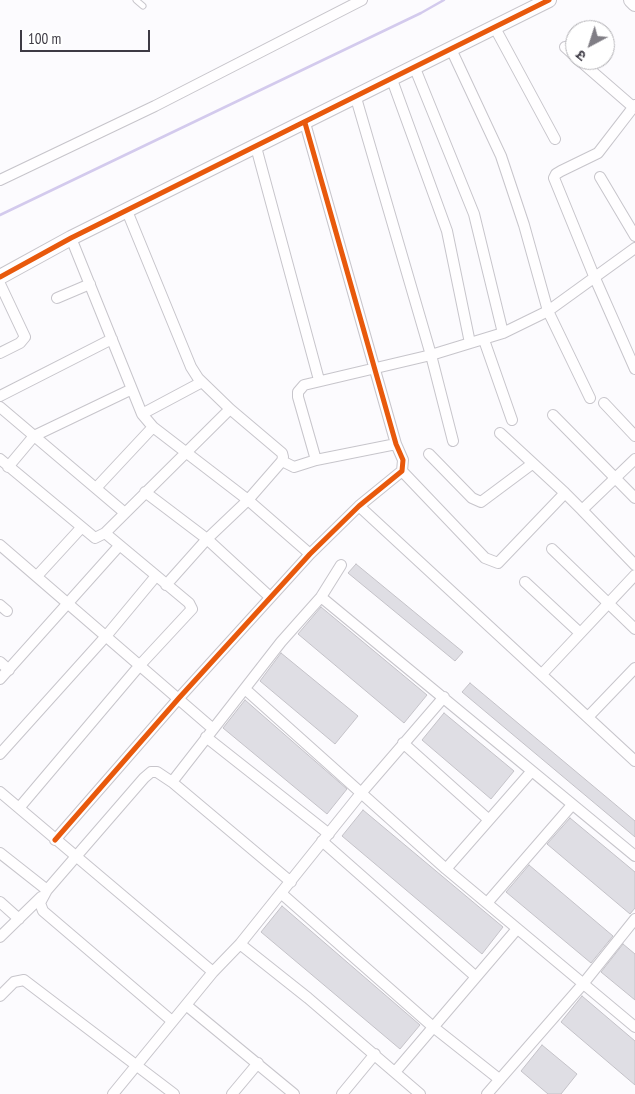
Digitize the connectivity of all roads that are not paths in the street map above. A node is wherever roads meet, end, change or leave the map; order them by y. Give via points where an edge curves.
1 (136, 0) edge
2 (362, 0) edge
3 (549, 0) edge
4 (631, 0) edge
5 (635, 4) edge
6 (144, 6) dead end
7 (495, 28) junction
8 (451, 49) junction
9 (414, 66) junction
10 (591, 70) edge
11 (391, 77) junction
12 (356, 98) junction
13 (634, 106) edge
14 (305, 123) junction
15 (555, 139) dead end
16 (256, 147) junction
17 (600, 176) dead end
18 (0, 180) edge
19 (127, 211) junction
20 (635, 236) edge
21 (72, 238) junction
22 (633, 253) edge
23 (594, 276) junction
24 (0, 277) edge
25 (0, 284) edge
26 (90, 284) junction
27 (57, 298) dead end
28 (548, 311) junction
29 (503, 333) junction
30 (112, 339) junction
31 (484, 340) junction
32 (470, 343) junction
33 (0, 353) edge
34 (431, 355) junction
35 (375, 367) junction
36 (635, 369) edge
37 (319, 380) junction
38 (202, 382) junction
39 (130, 390) junction
40 (0, 396) edge
41 (590, 398) dead end
42 (604, 403) dead end
43 (0, 407) edge
44 (230, 409) junction
45 (142, 414) junction
46 (553, 415) dead end
47 (512, 420) dead end
48 (153, 427) junction
49 (500, 432) dead end
50 (34, 436) junction
51 (635, 436) edge
52 (453, 441) dead end
53 (396, 444) junction
54 (186, 453) junction
55 (428, 454) dead end
56 (0, 459) edge
57 (635, 459) edge
58 (316, 460) junction
59 (282, 461) junction
60 (532, 464) junction
61 (8, 467) junction
62 (402, 471) junction
63 (615, 477) junction
64 (96, 488) junction
65 (145, 492) junction
66 (565, 493) junction
67 (635, 498) edge
68 (248, 500) junction
69 (359, 506) junction
70 (582, 510) junction
71 (125, 513) junction
72 (81, 528) junction
73 (105, 533) junction
74 (207, 540) junction
75 (0, 545) edge
76 (119, 546) junction
77 (552, 550) dead end
78 (310, 554) junction
79 (341, 565) dead end
80 (635, 565) edge
81 (635, 575) edge
82 (37, 576) junction
83 (156, 576) junction
84 (525, 582) dead end
85 (166, 585) junction
86 (270, 597) junction
87 (321, 597) junction
88 (67, 603) junction
89 (607, 604) junction
90 (635, 630) edge
91 (580, 633) junction
92 (107, 635) junction
93 (0, 662) edge
94 (140, 665) junction
95 (635, 668) edge
96 (9, 670) junction
97 (542, 674) junction
98 (0, 679) edge
99 (245, 688) junction
100 (444, 697) junction
101 (179, 698) junction
102 (588, 717) junction
103 (212, 728) junction
104 (206, 738) junction
105 (403, 743) junction
106 (0, 754) edge
107 (635, 762) edge
108 (531, 772) junction
109 (172, 782) junction
110 (0, 792) edge
111 (362, 792) junction
112 (572, 806) junction
113 (18, 808) junction
114 (489, 820) junction
115 (326, 837) junction
116 (55, 840) junction
117 (0, 853) edge
118 (635, 856) edge
119 (75, 858) junction
120 (446, 869) junction
121 (291, 882) junction
122 (44, 894) junction
123 (282, 894) junction
124 (0, 902) edge
125 (487, 903) junction
126 (19, 919) junction
127 (635, 919) edge
128 (517, 929) junction
129 (0, 937) edge
130 (240, 944) junction
131 (213, 972) junction
132 (475, 976) junction
133 (583, 984) junction
134 (0, 996) edge
135 (186, 1005) junction
136 (172, 1021) junction
137 (432, 1026) junction
138 (635, 1027) edge
139 (375, 1054) junction
140 (258, 1064) junction
141 (137, 1065) junction
142 (395, 1072) junction
143 (499, 1079) junction
144 (113, 1094) edge
145 (174, 1094) edge
146 (232, 1094) edge
147 (294, 1094) edge
148 (342, 1094) edge
149 (420, 1094) edge
150 (487, 1094) edge

1 - 6 lane
2 - 18 street via 164,102
3 - 7 street
4 - 5 street
7 - 8 street
7 - 15 street
8 - 9 street
8 - 28 street via 501,156
9 - 11 street
9 - 29 street via 474,214
10 - 13 street
11 - 12 street
11 - 32 street via 447,231
12 - 14 street
12 - 34 street
13 - 23 street via 598,153 561,170 554,178
14 - 16 street
14 - 35 street
16 - 19 street
16 - 37 street
17 - 20 street
19 - 21 street
19 - 38 street via 191,367
21 - 24 street
21 - 26 street
22 - 23 street
23 - 28 street
23 - 36 street
25 - 33 street via 25,337
26 - 27 street
26 - 30 street
28 - 29 street
28 - 41 street
29 - 31 street
30 - 39 street
30 - 40 street
31 - 32 street
31 - 47 street
32 - 34 street
34 - 35 street
34 - 52 street
35 - 37 street
35 - 53 street
37 - 58 street via 304,385 298,392
38 - 44 street
38 - 45 street
39 - 45 street
39 - 50 street
42 - 51 street
43 - 50 street
44 - 54 street
44 - 59 street via 282,453
45 - 48 street
46 - 63 street
48 - 54 street
48 - 64 street
49 - 60 street
50 - 61 street
50 - 64 street
53 - 58 street
53 - 62 street via 403,460
54 - 65 street
54 - 68 street
55 - 60 street via 472,498 481,502
56 - 61 street
57 - 63 street
58 - 59 street via 294,467
59 - 68 street
60 - 66 street
61 - 72 street
62 - 66 street via 485,558 498,563
62 - 69 street
63 - 67 street
63 - 70 street
64 - 71 street
65 - 71 street
65 - 74 street
66 - 70 street
68 - 74 street
68 - 78 street
69 - 78 street
69 - 97 street
70 - 80 street
71 - 73 street
72 - 73 street via 95,538
72 - 82 street
73 - 76 street
74 - 85 street
74 - 86 street
75 - 82 street
76 - 83 street
76 - 88 street
77 - 89 street
78 - 86 street
79 - 87 street
81 - 89 street
82 - 88 street
83 - 85 street
83 - 92 street
84 - 91 street
85 - 94 street via 190,603 192,610
86 - 101 street
87 - 99 street
87 - 100 street
88 - 92 street
88 - 96 street
89 - 90 street
89 - 91 street
91 - 97 street
92 - 94 street
92 - 106 street
93 - 96 street
94 - 101 street
94 - 113 street
95 - 102 street
96 - 98 street
97 - 102 street
99 - 103 street
99 - 111 street
100 - 105 street
100 - 108 street
101 - 103 street
101 - 116 street
102 - 107 street
103 - 104 street
104 - 109 street
104 - 115 street
105 - 111 street
105 - 114 street
108 - 112 street
108 - 114 street
109 - 119 street via 157,772 150,772
109 - 121 street
110 - 113 street
111 - 115 street
111 - 120 street
112 - 118 street
112 - 125 street
113 - 116 street
114 - 120 street
115 - 121 street
115 - 132 street
116 - 119 street
117 - 122 street
119 - 122 street
119 - 131 street
120 - 125 street
121 - 123 street
122 - 126 street
122 - 136 street via 40,903 43,911
123 - 130 street
123 - 137 street
124 - 126 street
125 - 128 street
126 - 129 street
127 - 133 street
128 - 132 street
128 - 133 street
130 - 131 street
130 - 139 street
131 - 135 street
132 - 137 street
133 - 138 street
133 - 143 street
134 - 141 street via 14,982 24,980
135 - 136 street
135 - 140 street
136 - 141 street
137 - 142 street
137 - 143 street
139 - 142 street
139 - 148 street
140 - 146 street
140 - 147 street
141 - 144 street
141 - 145 street
142 - 149 street
143 - 150 street

